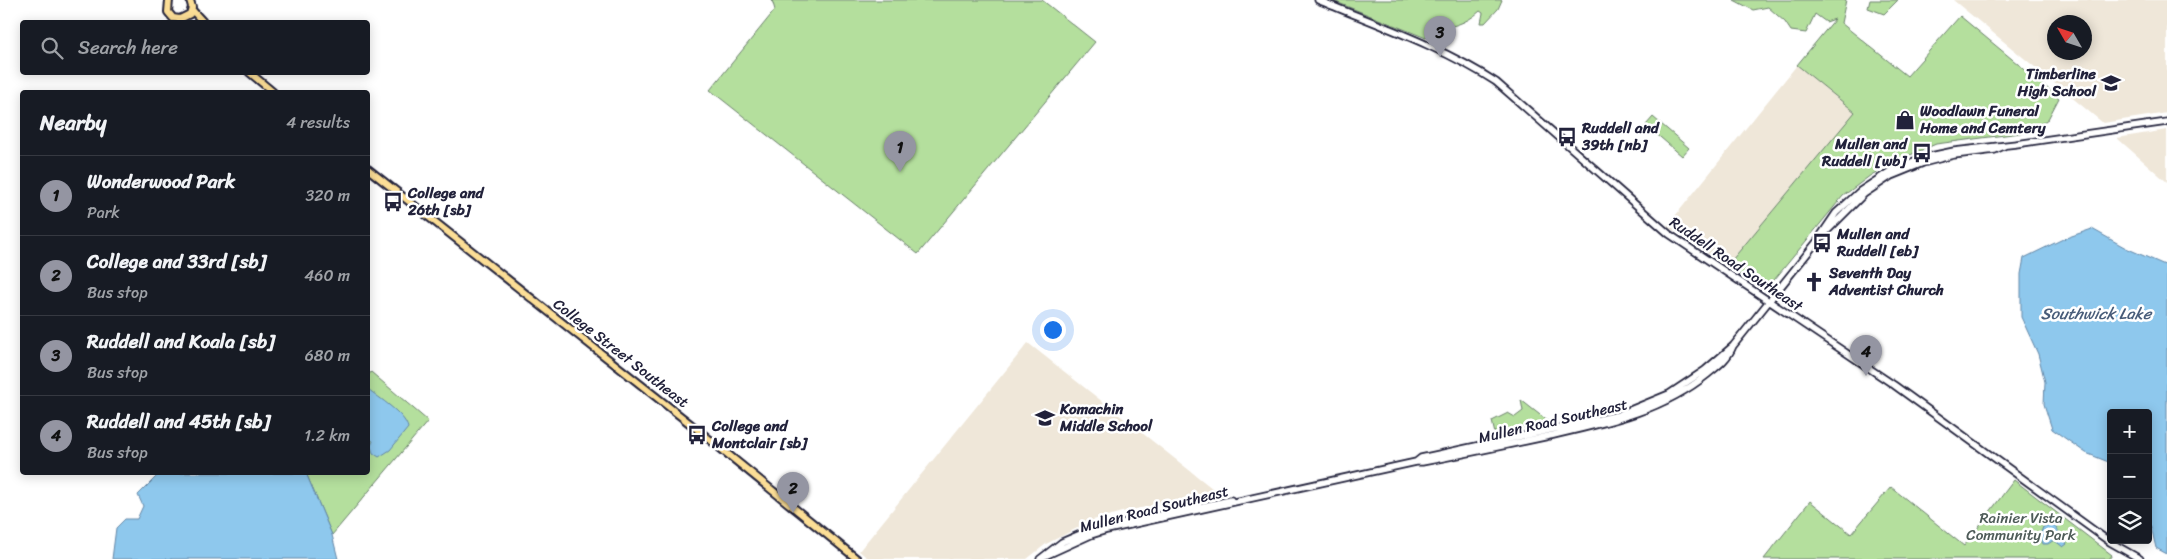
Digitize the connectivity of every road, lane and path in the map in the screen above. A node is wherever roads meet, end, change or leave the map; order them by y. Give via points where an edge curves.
1 (160, 0) edge
2 (190, 0) edge
3 (1318, 0) edge
4 (168, 4) edge
5 (192, 10) junction
6 (182, 20) edge
7 (187, 20) edge
8 (201, 20) edge
9 (254, 75) edge
10 (271, 90) edge
11 (2167, 122) edge
12 (370, 171) edge
13 (1769, 302) junction
14 (1042, 557) edge
15 (857, 559) edge
16 (2140, 559) edge

1 - 4 main road
2 - 5 main road
3 - 13 street, Ruddell Road Southeast via 1430,45 1484,74 1657,225
4 - 6 main road via 173,18
5 - 7 main road
5 - 8 main road
9 - 10 main road
11 - 13 street, Mullen Road Southeast via 1937,159 1892,176 1864,194 1819,239
12 - 15 main road, College Street Southeast
13 - 14 street, Mullen Road Southeast via 1733,346 1688,382 1634,410 1099,532
13 - 16 street, Ruddell Road Southeast via 1894,385 2110,542

